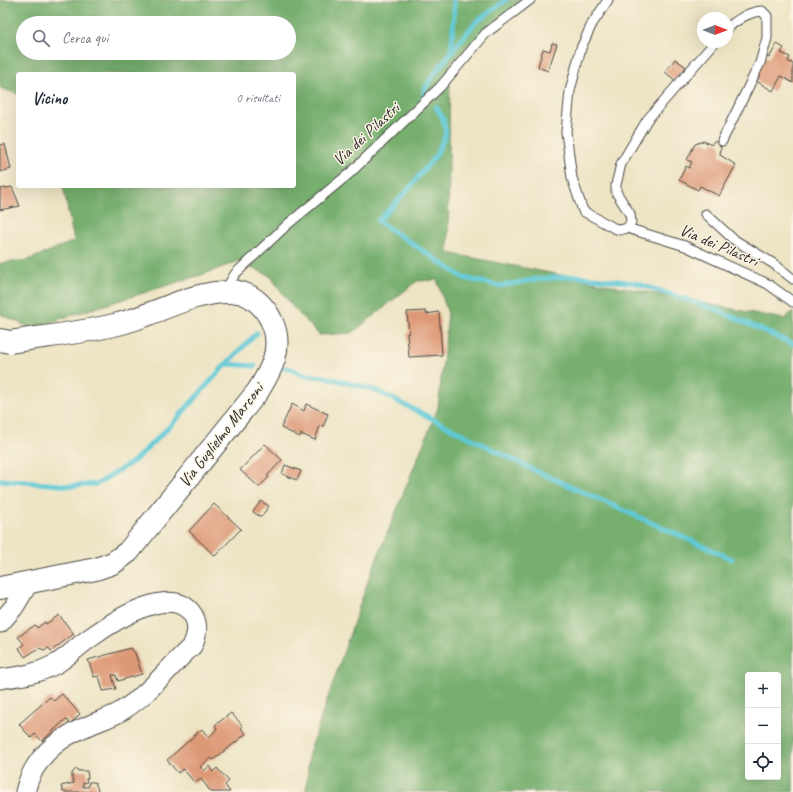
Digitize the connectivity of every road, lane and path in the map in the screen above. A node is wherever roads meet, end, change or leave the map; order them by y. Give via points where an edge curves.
1 (530, 0) edge
2 (608, 0) edge
3 (733, 24) edge
4 (710, 48) edge
5 (722, 141) dead end
6 (706, 214) dead end
7 (627, 228) junction
8 (793, 279) edge
9 (224, 292) junction
10 (793, 302) edge
11 (0, 340) edge
12 (29, 582) junction
13 (0, 588) edge
14 (0, 623) edge
15 (0, 679) edge
16 (26, 792) edge

1 - 9 lane, Via dei Pilastri via 486,33 440,87 350,173 256,254 235,274
2 - 7 lane, Via dei Pilastri via 592,24 581,48 570,91 566,132 572,178 583,211 614,228
3 - 5 lane via 747,14 762,11 767,16 767,38 760,63
4 - 7 lane via 647,120 621,164 616,192 630,214 632,222
6 - 8 lane, Via dei Pilastri via 733,239
7 - 10 lane, Via dei Pilastri via 684,246 768,284
9 - 11 street, Via Guglielmo Marconi via 209,293 120,324 88,331 10,342
9 - 12 street, Via Guglielmo Marconi via 238,292 256,300 266,310 275,329 277,351 268,375 258,391 128,552 113,563 96,569
12 - 13 street, Via Guglielmo Marconi
12 - 14 street via 14,607
15 - 16 street via 31,675 56,664 129,613 160,603 169,601 182,604 196,621 196,638 192,646 146,693 122,711 60,739 40,758 27,783

